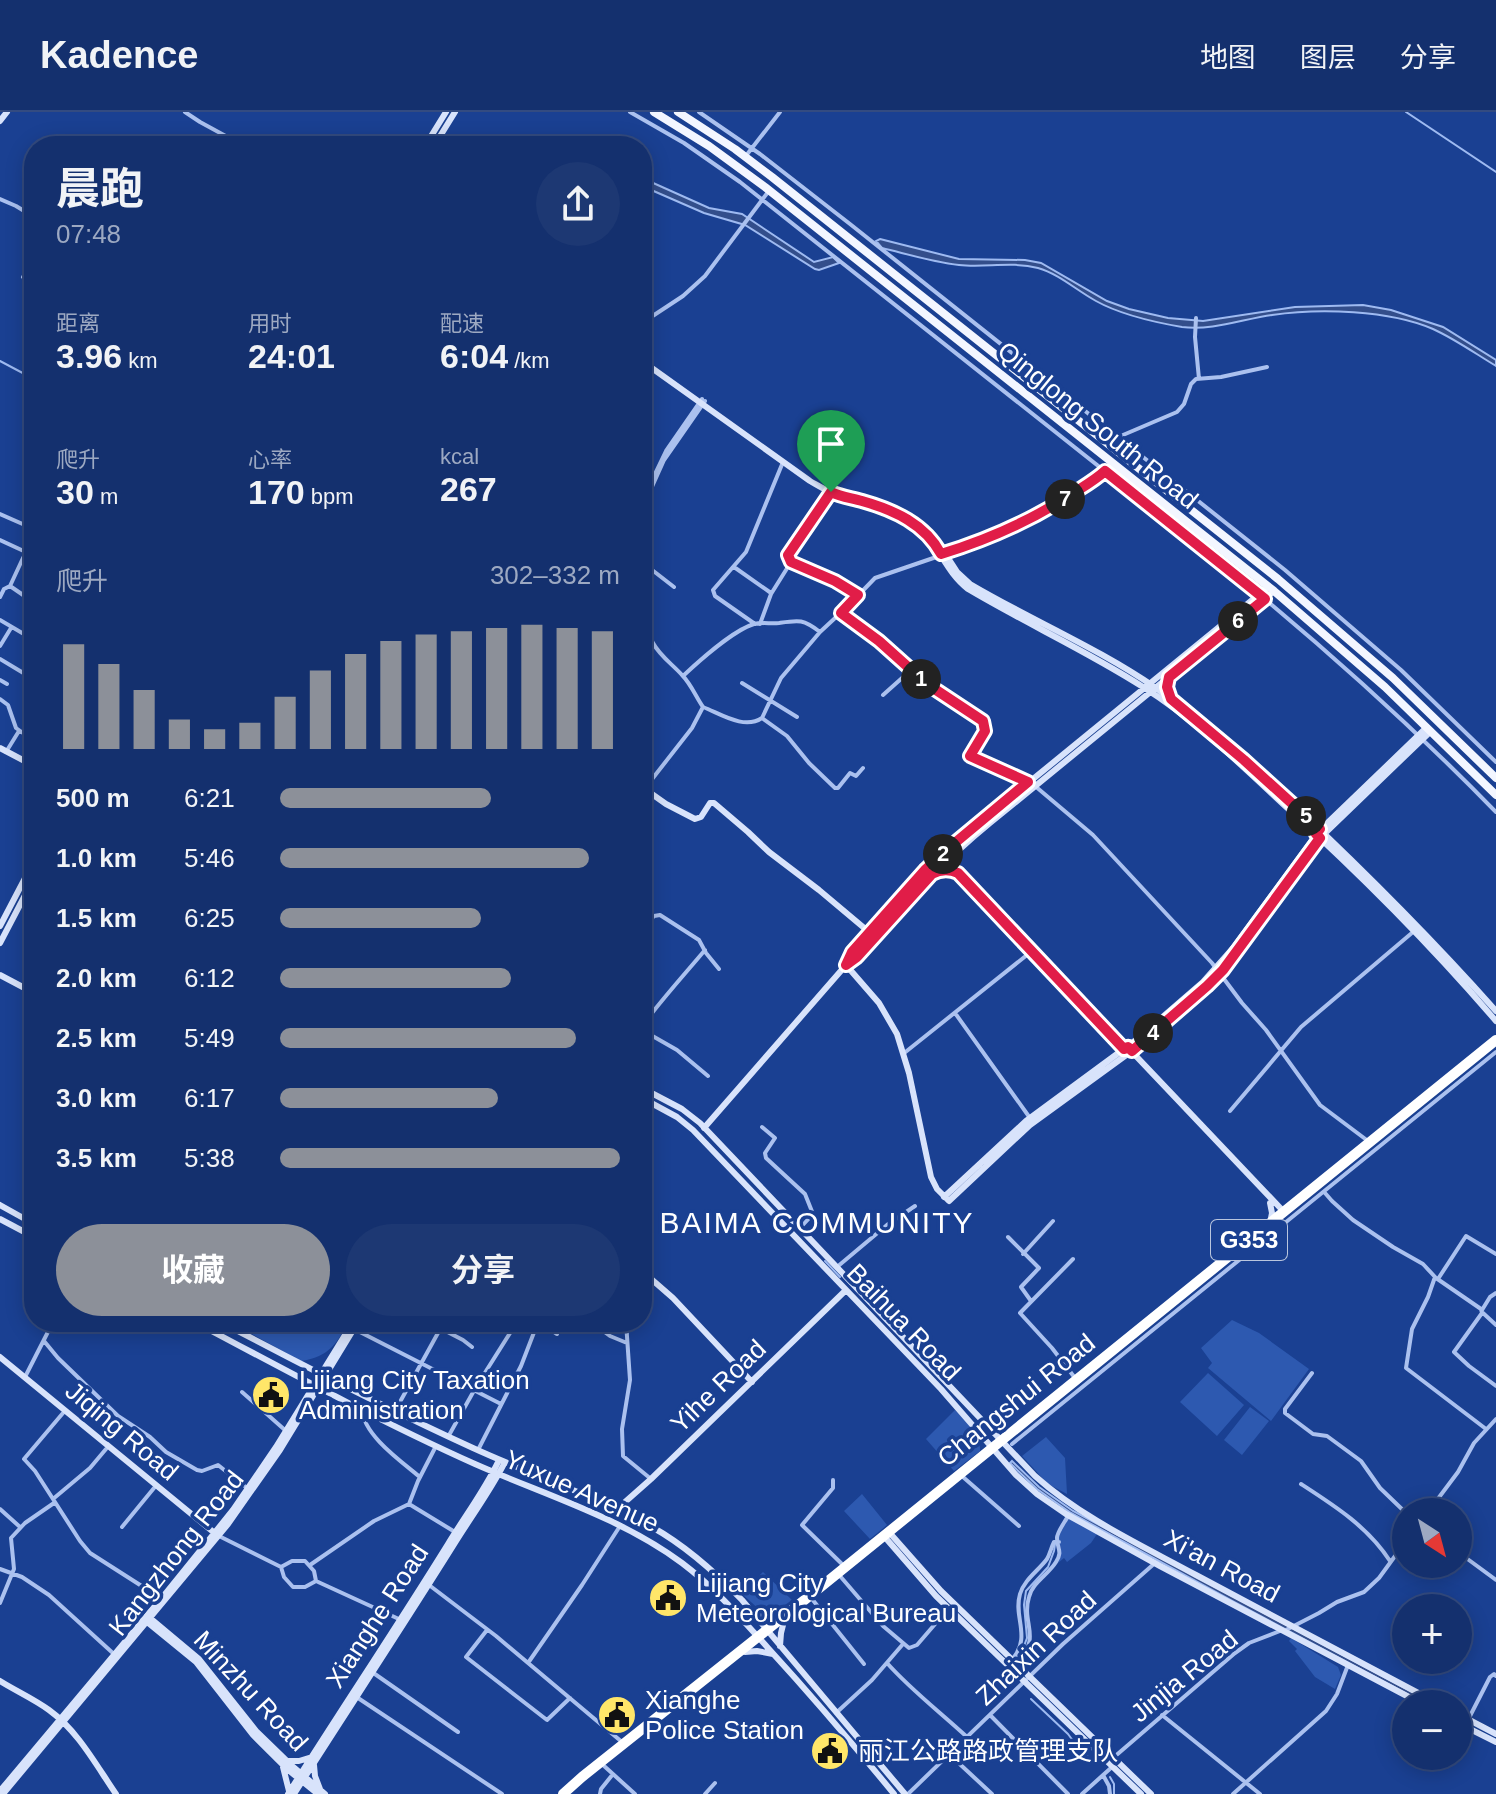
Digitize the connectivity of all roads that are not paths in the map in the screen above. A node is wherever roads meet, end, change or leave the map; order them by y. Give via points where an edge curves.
1 (7, 112) edge
2 (185, 112) edge
3 (446, 112) edge
4 (455, 112) edge
5 (630, 112) edge
6 (654, 112) edge
7 (678, 112) edge
8 (699, 112) edge
9 (780, 112) edge
10 (0, 121) edge
11 (226, 136) edge
12 (431, 136) edge
13 (440, 136) edge
14 (752, 148) junction
15 (745, 157) junction
16 (769, 190) junction
17 (0, 199) edge
18 (762, 199) junction
19 (24, 211) edge
20 (652, 316) edge
21 (1196, 318) dead end
22 (652, 365) edge
23 (1267, 367) dead end
24 (1199, 379) junction
25 (702, 402) junction
26 (1120, 438) junction
27 (1112, 446) junction
28 (783, 462) junction
29 (1112, 462) junction
30 (1105, 471) junction
31 (652, 477) edge
32 (652, 488) edge
33 (831, 492) junction
34 (0, 514) edge
35 (24, 525) edge
36 (0, 540) edge
37 (24, 552) edge
38 (943, 554) junction
39 (24, 560) edge
40 (791, 562) junction
41 (734, 566) junction
42 (652, 570) edge
43 (10, 586) junction
44 (674, 587) dead end
45 (2, 589) edge
46 (1271, 589) junction
47 (771, 593) junction
48 (858, 595) junction
49 (24, 596) edge
50 (0, 597) edge
51 (1262, 597) junction
52 (841, 613) junction
53 (0, 620) edge
54 (757, 624) junction
55 (11, 628) junction
56 (820, 632) junction
57 (24, 635) edge
58 (652, 641) edge
59 (0, 646) edge
60 (0, 659) edge
61 (911, 670) junction
62 (24, 674) edge
63 (1160, 675) junction
64 (683, 676) junction
65 (1169, 677) junction
66 (0, 680) edge
67 (1138, 680) junction
68 (742, 683) dead end
69 (7, 684) dead end
70 (1150, 688) junction
71 (883, 695) dead end
72 (1133, 697) junction
73 (1158, 697) junction
74 (0, 699) edge
75 (1171, 699) junction
76 (771, 700) junction
77 (1141, 700) junction
78 (703, 707) junction
79 (797, 717) dead end
80 (762, 718) junction
81 (1429, 729) junction
82 (19, 731) junction
83 (24, 734) edge
84 (1420, 737) junction
85 (3, 750) edge
86 (24, 761) edge
87 (1496, 762) edge
88 (863, 768) dead end
89 (652, 778) edge
90 (1496, 778) edge
91 (1032, 784) junction
92 (652, 795) edge
93 (1496, 795) edge
94 (1496, 812) edge
95 (1320, 834) junction
96 (960, 847) junction
97 (945, 857) junction
98 (959, 872) junction
99 (932, 874) junction
100 (24, 880) edge
101 (24, 897) edge
102 (652, 918) edge
103 (0, 926) edge
104 (869, 932) junction
105 (1413, 932) junction
106 (0, 943) edge
107 (705, 950) junction
108 (1032, 951) junction
109 (846, 965) junction
110 (719, 969) dead end
111 (1218, 971) junction
112 (0, 975) edge
113 (24, 988) edge
114 (1496, 1011) edge
115 (652, 1013) edge
116 (955, 1013) junction
117 (1496, 1021) edge
118 (652, 1034) edge
119 (1496, 1043) edge
120 (1128, 1050) junction
121 (1281, 1050) junction
122 (1496, 1052) edge
123 (903, 1054) junction
124 (708, 1076) dead end
125 (652, 1093) edge
126 (652, 1103) edge
127 (1230, 1111) dead end
128 (1030, 1118) junction
129 (762, 1127) dead end
130 (704, 1128) junction
131 (1370, 1143) junction
132 (1323, 1190) junction
133 (946, 1199) junction
134 (1272, 1202) junction
135 (1297, 1202) junction
136 (0, 1205) edge
137 (915, 1206) dead end
138 (1284, 1215) junction
139 (24, 1218) edge
140 (0, 1219) edge
141 (1053, 1221) dead end
142 (1270, 1223) junction
143 (800, 1229) junction
144 (24, 1232) edge
145 (1008, 1237) dead end
146 (1023, 1254) junction
147 (1496, 1254) edge
148 (1073, 1259) dead end
149 (837, 1267) junction
150 (1437, 1278) junction
151 (652, 1280) edge
152 (846, 1290) junction
153 (1496, 1293) edge
154 (1031, 1301) junction
155 (1482, 1312) junction
156 (1496, 1325) edge
157 (48, 1332) edge
158 (214, 1332) edge
159 (240, 1332) edge
160 (350, 1332) edge
161 (368, 1332) edge
162 (439, 1332) edge
163 (448, 1332) edge
164 (511, 1332) edge
165 (535, 1332) edge
166 (554, 1332) edge
167 (605, 1332) edge
168 (626, 1332) edge
169 (557, 1334) dead end
170 (44, 1341) junction
171 (627, 1343) junction
172 (472, 1347) dead end
173 (0, 1360) edge
174 (421, 1365) junction
175 (1312, 1373) dead end
176 (323, 1376) junction
177 (25, 1377) junction
178 (1076, 1380) junction
179 (752, 1382) junction
180 (317, 1386) junction
181 (1496, 1386) edge
182 (474, 1390) junction
183 (242, 1392) dead end
184 (501, 1404) junction
185 (362, 1409) junction
186 (395, 1411) junction
187 (63, 1413) junction
188 (1496, 1419) edge
189 (1486, 1429) junction
190 (286, 1431) junction
191 (448, 1437) junction
192 (1009, 1443) junction
193 (436, 1446) junction
194 (106, 1449) junction
195 (478, 1450) junction
196 (994, 1454) junction
197 (502, 1461) junction
198 (496, 1473) junction
199 (420, 1477) junction
200 (963, 1477) junction
201 (651, 1479) junction
202 (833, 1480) dead end
203 (1301, 1484) dead end
204 (154, 1488) junction
205 (248, 1489) junction
206 (1438, 1498) edge
207 (1392, 1500) edge
208 (53, 1501) junction
209 (409, 1504) junction
210 (0, 1509) edge
211 (616, 1510) junction
212 (1068, 1516) junction
213 (620, 1526) junction
214 (1019, 1526) dead end
215 (20, 1527) junction
216 (122, 1527) dead end
217 (455, 1532) junction
218 (887, 1535) junction
219 (216, 1536) junction
220 (1056, 1542) junction
221 (1392, 1558) edge
222 (1390, 1561) junction
223 (1472, 1562) edge
224 (1155, 1563) junction
225 (310, 1565) junction
226 (281, 1567) junction
227 (0, 1569) edge
228 (842, 1571) junction
229 (12, 1574) junction
230 (1496, 1580) edge
231 (316, 1581) junction
232 (429, 1585) junction
233 (162, 1599) junction
234 (812, 1599) junction
235 (0, 1603) edge
236 (948, 1609) junction
237 (753, 1613) junction
238 (147, 1619) junction
239 (783, 1619) junction
240 (401, 1620) junction
241 (743, 1621) junction
242 (487, 1629) junction
243 (1287, 1629) junction
244 (763, 1635) junction
245 (903, 1644) junction
246 (780, 1646) junction
247 (744, 1650) junction
248 (1329, 1650) junction
249 (773, 1654) junction
250 (115, 1655) junction
251 (528, 1663) junction
252 (887, 1663) junction
253 (1014, 1663) junction
254 (864, 1664) dead end
255 (1348, 1665) junction
256 (372, 1672) junction
257 (1496, 1676) edge
258 (1026, 1680) junction
259 (0, 1681) edge
260 (1387, 1681) junction
261 (1401, 1690) edge
262 (1407, 1690) edge
263 (356, 1696) junction
264 (570, 1698) junction
265 (1472, 1705) edge
266 (836, 1713) junction
267 (990, 1715) junction
268 (1162, 1715) junction
269 (61, 1722) junction
270 (1472, 1724) edge
271 (1472, 1726) edge
272 (458, 1732) dead end
273 (1496, 1734) edge
274 (967, 1737) junction
275 (1496, 1742) edge
276 (623, 1743) junction
277 (949, 1754) junction
278 (1113, 1758) junction
279 (313, 1760) junction
280 (283, 1762) junction
281 (603, 1765) junction
282 (1112, 1767) junction
283 (613, 1774) junction
284 (1103, 1775) junction
285 (302, 1778) junction
286 (715, 1783) dead end
287 (1246, 1783) junction
288 (2, 1793) edge
289 (321, 1793) edge
290 (116, 1794) edge
291 (291, 1794) edge
292 (305, 1794) edge
293 (502, 1794) edge
294 (563, 1794) edge
295 (569, 1794) edge
296 (600, 1794) edge
297 (635, 1794) edge
298 (705, 1794) edge
299 (894, 1794) edge
300 (906, 1794) edge
301 (992, 1794) edge
302 (1068, 1794) edge
303 (1082, 1794) edge
304 (1110, 1794) edge
305 (1141, 1794) edge
306 (1151, 1794) edge
307 (1233, 1794) edge
308 (1260, 1794) edge

1 - 10 main road
2 - 11 street
3 - 12 main road
4 - 13 main road
5 - 18 street
6 - 16 main road, Qinglong South Road
7 - 15 main road, Qinglong South Road
8 - 14 street
9 - 14 street
14 - 15 street
14 - 26 street
15 - 27 main road, Qinglong South Road
16 - 18 street
16 - 29 main road, Qinglong South Road
17 - 19 street
18 - 20 street via 699,283
18 - 30 street
21 - 24 street
22 - 25 main road
23 - 24 street
24 - 26 street via 1192,382 1177,412
25 - 28 main road
25 - 31 street
25 - 32 street
25 - 38 main road via 821,483 913,519 936,539
26 - 27 street
26 - 87 street via 1337,613
27 - 90 main road, Qinglong South Road via 1339,631
28 - 33 main road
28 - 41 street via 748,549
29 - 30 street
29 - 46 main road, Qinglong South Road
30 - 38 street via 1016,527
30 - 51 street
33 - 38 main road via 903,517
33 - 40 street via 788,554
34 - 35 street
36 - 37 street
38 - 48 street via 881,575
38 - 67 main road via 970,584
39 - 43 street
40 - 47 street
40 - 48 street
41 - 47 street
41 - 54 street via 713,593
42 - 44 street
43 - 45 street
43 - 49 street
45 - 50 street
46 - 51 main road
46 - 81 main road, Qinglong South Road
47 - 54 street
48 - 52 street
51 - 63 main road
51 - 65 main road
51 - 84 street
52 - 56 street
52 - 61 street
53 - 55 street
54 - 56 street via 804,621
54 - 64 street via 717,647
55 - 57 street
55 - 59 street
56 - 76 street via 781,678
58 - 64 street
60 - 62 street
61 - 71 street
61 - 91 street via 983,721 985,731 970,756
63 - 67 main road
63 - 70 main road
64 - 78 street
65 - 70 main road
65 - 75 main road
66 - 69 street
67 - 70 main road
67 - 72 main road
68 - 76 street
70 - 72 main road
70 - 73 main road
70 - 75 main road
70 - 77 main road
72 - 91 main road
73 - 77 main road
73 - 95 main road
74 - 82 street
75 - 95 main road
76 - 79 street
76 - 80 street
77 - 91 main road
78 - 80 street via 745,723
78 - 89 street
80 - 88 street via 787,736 835,788
81 - 84 main road
81 - 93 main road, Qinglong South Road
82 - 83 street
82 - 85 street
84 - 94 street
84 - 95 main road
85 - 86 main road
91 - 96 main road
91 - 97 main road
91 - 111 street via 1093,835
92 - 104 main road via 695,819 714,803
95 - 105 main road
95 - 111 main road
95 - 114 main road via 1404,912
96 - 97 main road
96 - 98 main road
97 - 98 main road
97 - 99 main road
97 - 104 main road
98 - 99 main road
98 - 108 main road
98 - 120 main road
99 - 109 main road
100 - 103 main road
101 - 106 main road
102 - 107 street via 659,914 697,938
104 - 109 main road
105 - 117 main road
105 - 121 street via 1317,1012
107 - 110 street
107 - 115 street
108 - 116 street
108 - 120 main road
109 - 123 main road via 883,1009
109 - 130 main road
111 - 120 main road
111 - 121 street
112 - 113 main road
116 - 123 street
116 - 128 street
118 - 124 street
119 - 131 highway, Changshui Road / G353
119 - 132 highway, Changshui Road / G353
120 - 128 main road
120 - 133 main road via 1030,1125
120 - 134 main road
121 - 127 street
121 - 131 street via 1320,1105
122 - 132 street
123 - 133 main road via 931,1177
125 - 130 main road, Xi'an Road
126 - 152 main road, Baihua Road via 693,1130
128 - 133 main road
129 - 143 street via 775,1138 766,1158 805,1194 813,1214
130 - 143 main road, Xi'an Road
131 - 135 highway, Changshui Road / G353
132 - 138 highway, Changshui Road / G353
132 - 150 street via 1353,1220
132 - 192 street
134 - 135 main road
134 - 138 main road
134 - 142 main road
135 - 138 highway, Changshui Road / G353
136 - 139 main road
137 - 149 street
138 - 142 highway, Changshui Road / G353
138 - 192 highway, Changshui Road / G353
140 - 144 main road
141 - 146 street
142 - 178 highway, Changshui Road / G353
143 - 149 main road, Xi'an Road
145 - 146 street
146 - 154 street via 1039,1268 1021,1286
147 - 150 street via 1466,1236
148 - 154 street
149 - 192 main road, Xi'an Road
150 - 155 street
150 - 189 street via 1412,1329 1406,1368
151 - 179 main road
152 - 179 main road, Yihe Road
152 - 196 main road, Baihua Road via 941,1389
153 - 155 street
154 - 178 street via 1020,1313
155 - 156 street
155 - 181 street via 1454,1353
157 - 170 street
158 - 180 main road, Yuxue Avenue
159 - 176 main road, Yuxue Avenue
160 - 176 main road, Kangzhong Road
161 - 174 street
162 - 174 street
163 - 172 street
164 - 182 street
165 - 184 street
166 - 169 street
167 - 171 street
168 - 171 street
170 - 177 street
170 - 205 street via 124,1421 166,1452 197,1470 218,1465
171 - 201 street via 630,1380 623,1456
173 - 177 main road, Jiqing Road
173 - 187 main road, Jiqing Road
174 - 182 street
174 - 186 street
175 - 207 street via 1285,1413 1361,1461
176 - 180 main road, Kangzhong Road
176 - 186 main road, Yuxue Avenue
177 - 219 main road, Jiqing Road
178 - 192 highway, Changshui Road / G353
179 - 201 main road, Yihe Road
180 - 185 main road, Yuxue Avenue
180 - 190 main road, Kangzhong Road
180 - 219 main road, Kangzhong Road via 265,1472
182 - 184 street
182 - 191 street
183 - 190 street
184 - 195 street
185 - 193 main road, Yuxue Avenue
185 - 199 street via 379,1443
186 - 191 main road, Yuxue Avenue
187 - 194 main road, Jiqing Road
187 - 208 street via 24,1459
188 - 189 street
189 - 206 street
190 - 205 main road, Kangzhong Road
191 - 195 main road, Yuxue Avenue
192 - 196 highway, Changshui Road / G353
192 - 243 main road, Xi'an Road via 1035,1476 1077,1509
193 - 198 main road, Yuxue Avenue
193 - 199 street
194 - 204 main road, Jiqing Road
194 - 208 street
195 - 197 main road, Yuxue Avenue
196 - 200 highway, Changshui Road / G353
196 - 212 main road, Xi'an Road
196 - 218 highway, Changshui Road / G353
197 - 198 main road, Xianghe Road
197 - 211 main road, Yuxue Avenue
198 - 213 main road, Yuxue Avenue
198 - 217 main road, Xianghe Road
198 - 232 main road, Xianghe Road
199 - 209 street
200 - 214 street
200 - 218 highway, Changshui Road / G353
201 - 211 main road, Yihe Road
202 - 228 street via 833,1488 802,1525
203 - 222 street via 1350,1517
204 - 216 street
204 - 219 main road, Jiqing Road
205 - 219 main road, Kangzhong Road
208 - 215 street
208 - 233 street via 90,1553
209 - 217 street
209 - 225 street
210 - 215 street
211 - 237 main road, Yuxue Avenue via 692,1554
212 - 220 street
212 - 224 main road, Xi'an Road
213 - 241 main road, Yuxue Avenue via 693,1571
213 - 251 street
215 - 229 street via 11,1538
217 - 240 main road, Xianghe Road
218 - 228 highway, Changshui Road / G353
218 - 236 main road
218 - 253 main road
219 - 226 street, Jiqing Road
219 - 233 main road, Kangzhong Road
219 - 238 main road, Kangzhong Road
220 - 253 street via 1020,1593 1022,1639
220 - 253 street via 1060,1552 1054,1565 1030,1594 1031,1640
221 - 222 street, Jinjia Road
222 - 243 street, Jinjia Road via 1364,1592
223 - 230 street
224 - 243 main road, Xi'an Road
224 - 258 street, Zhaixin Road
225 - 226 street via 295,1560
225 - 231 street
226 - 231 street, Jiqing Road via 293,1587
227 - 229 street
228 - 234 highway, Changshui Road / G353
228 - 239 highway, Changshui Road / G353
228 - 245 street
229 - 235 street
229 - 250 street via 56,1600
231 - 240 street, Jiqing Road
232 - 242 street
232 - 256 main road, Xianghe Road
233 - 238 main road, Kangzhong Road
234 - 239 highway, Changshui Road / G353
234 - 254 street
236 - 245 street via 915,1646
236 - 258 main road
237 - 239 main road
237 - 244 main road, Yuxue Avenue
238 - 250 main road, Kangzhong Road
238 - 269 main road, Kangzhong Road
238 - 280 main road, Minzhu Road via 196,1662 253,1735
239 - 244 highway, Changshui Road / G353
239 - 246 main road
240 - 279 main road, Xianghe Road
241 - 244 main road, Yuxue Avenue
241 - 247 main road
242 - 251 street
242 - 264 street via 466,1657 475,1665 547,1720
243 - 248 main road, Xi'an Road
243 - 268 street, Jinjia Road via 1240,1649
244 - 246 main road
244 - 247 highway, Changshui Road / G353
244 - 249 main road
245 - 252 street
246 - 266 main road
247 - 249 main road
247 - 276 highway, Changshui Road / G353
247 - 281 highway, Changshui Road / G353
248 - 255 main road, Xi'an Road
248 - 260 main road, Xi'an Road
249 - 299 main road
250 - 269 main road, Kangzhong Road
251 - 264 street
252 - 266 street
252 - 274 street
253 - 258 main road
255 - 260 main road, Xi'an Road
255 - 287 street via 1326,1711
256 - 263 main road, Xianghe Road
256 - 272 street
257 - 265 street
258 - 267 street, Zhaixin Road
258 - 278 main road
258 - 282 main road
259 - 269 main road
260 - 261 main road, Xi'an Road
260 - 262 main road, Xi'an Road
263 - 279 main road, Xianghe Road
263 - 293 street
264 - 276 street
266 - 300 main road
267 - 274 street, Zhaixin Road
267 - 302 street
268 - 278 street, Jinjia Road
268 - 287 street
269 - 288 main road, Kangzhong Road
269 - 290 main road
270 - 273 main road
271 - 275 main road
274 - 277 street, Zhaixin Road
276 - 294 highway, Changshui Road / G353
277 - 300 street, Zhaixin Road
277 - 301 street
278 - 306 main road
279 - 280 main road
279 - 285 main road, Xianghe Road
279 - 289 main road
280 - 285 main road, Minzhu Road
280 - 291 main road
281 - 283 street
281 - 295 highway, Changshui Road / G353
282 - 284 street
282 - 305 main road
283 - 296 street
283 - 297 street
284 - 303 street
284 - 304 street
285 - 289 main road, Minzhu Road
285 - 291 main road, Xianghe Road
286 - 298 street
287 - 307 street
287 - 308 street
289 - 292 main road

